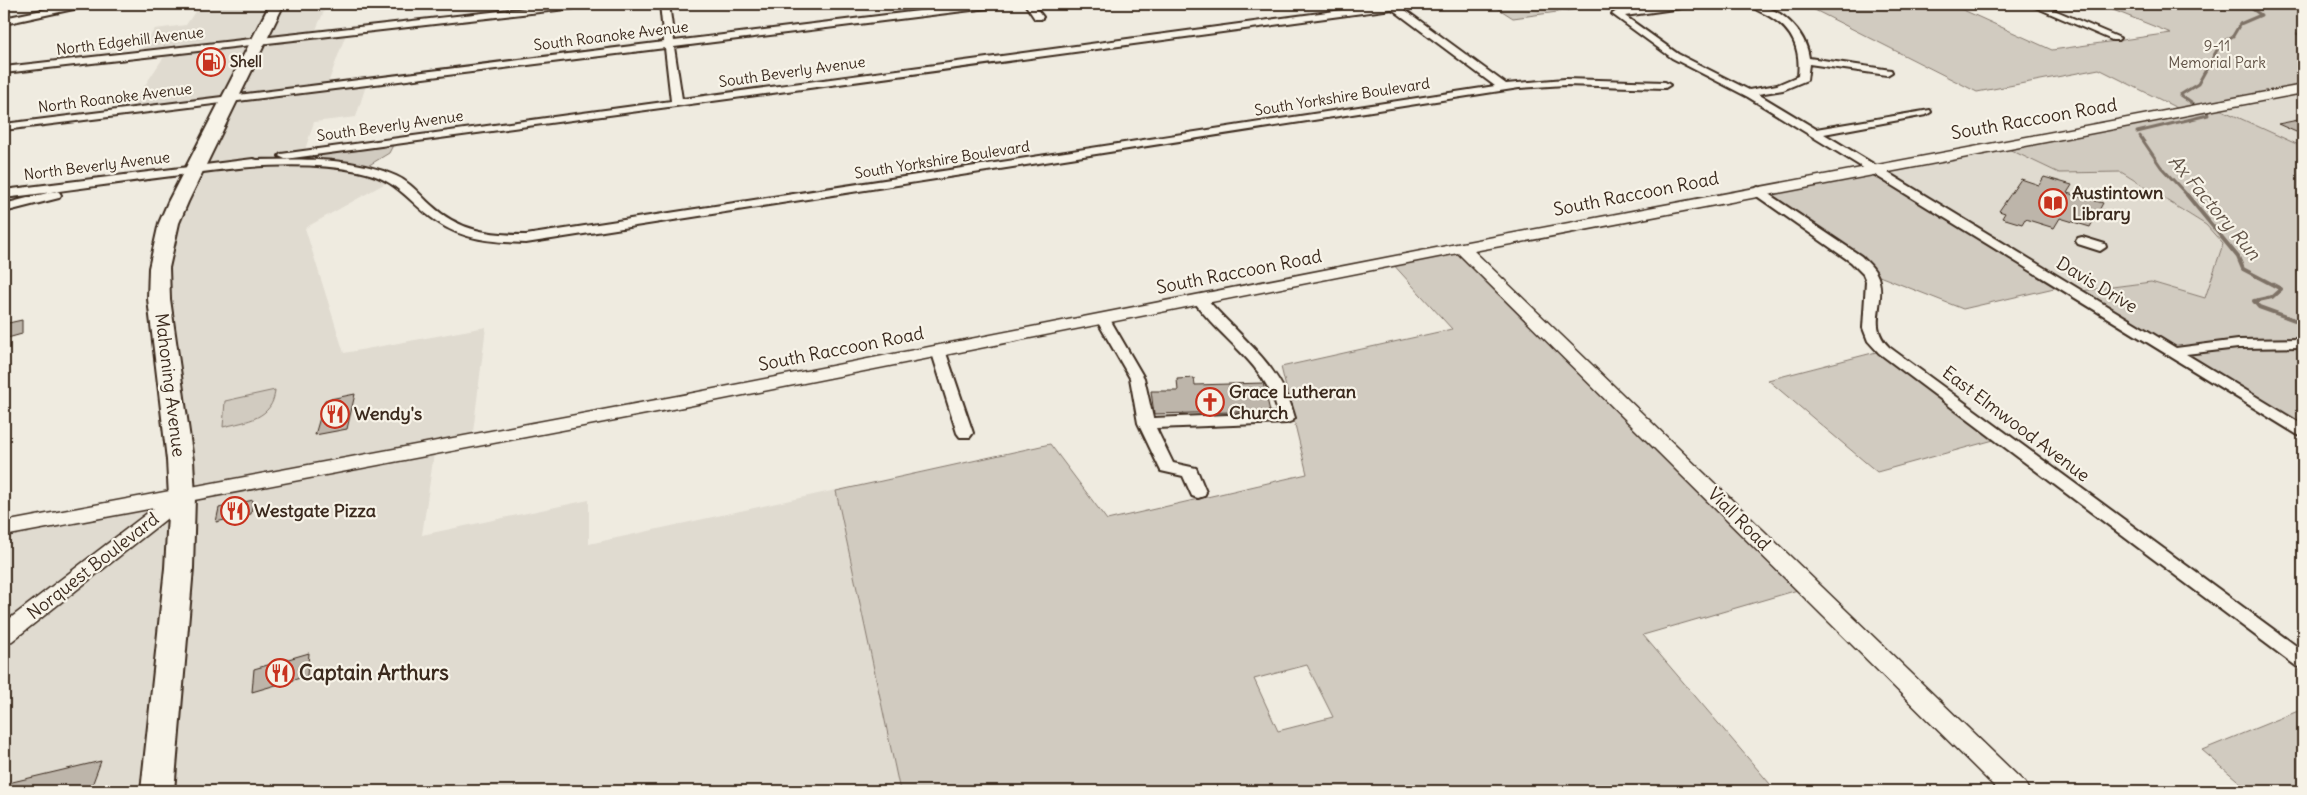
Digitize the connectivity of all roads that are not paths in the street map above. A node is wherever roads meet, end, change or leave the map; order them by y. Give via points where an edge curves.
1 (84, 4) edge
2 (277, 4) edge
3 (584, 4) edge
4 (664, 4) edge
5 (996, 4) edge
6 (1029, 4) edge
7 (1688, 4) edge
8 (1753, 4) edge
9 (2033, 4) edge
10 (1392, 5) edge
11 (1606, 7) dead end
12 (1618, 14) junction
13 (1038, 17) dead end
14 (4, 21) edge
15 (2115, 38) dead end
16 (259, 41) junction
17 (669, 44) junction
18 (1806, 61) junction
19 (4, 70) edge
20 (1887, 72) dead end
21 (1665, 85) dead end
22 (1504, 87) junction
23 (2303, 89) edge
24 (1748, 93) junction
25 (230, 99) junction
26 (677, 103) junction
27 (1926, 112) dead end
28 (4, 127) edge
29 (1813, 133) junction
30 (242, 164) junction
31 (1872, 169) junction
32 (194, 170) junction
33 (102, 183) junction
34 (1758, 191) junction
35 (4, 194) edge
36 (4, 208) edge
37 (2082, 242) dead end
38 (2100, 247) dead end
39 (1462, 248) junction
40 (1200, 300) junction
41 (1103, 318) junction
42 (2303, 342) edge
43 (938, 350) junction
44 (2172, 353) junction
45 (1146, 423) junction
46 (2303, 432) edge
47 (965, 433) dead end
48 (1198, 492) dead end
49 (182, 497) junction
50 (4, 529) edge
51 (4, 635) edge
52 (2303, 661) edge
53 (157, 791) edge
54 (2016, 791) edge

1 - 14 street
2 - 16 main road, Mahoning Avenue
3 - 16 street, North Edgehill Avenue
4 - 17 street
5 - 17 street, South Roanoke Avenue
6 - 13 street
7 - 12 street
8 - 18 street via 1792,27
9 - 15 street
10 - 22 street
10 - 26 street, South Beverly Avenue
11 - 12 street, Davis Drive
12 - 24 street, Davis Drive via 1675,56
16 - 19 street, North Edgehill Avenue
16 - 25 main road, Mahoning Avenue
17 - 25 street, South Roanoke Avenue
17 - 26 street
18 - 20 street
18 - 24 street via 1803,78 1779,88
21 - 22 street, South Yorkshire Boulevard via 1565,82
22 - 30 street, South Yorkshire Boulevard via 526,239 481,237 453,228 398,182 370,171 320,164
23 - 31 street, South Raccoon Road
24 - 29 street, Davis Drive
25 - 28 street, North Roanoke Avenue
25 - 32 main road, Mahoning Avenue
26 - 30 street, South Beverly Avenue
27 - 29 street
29 - 31 street, Davis Drive
30 - 32 street, South Beverly Avenue
31 - 34 street, South Raccoon Road
31 - 44 street, Davis Drive
32 - 33 street, North Beverly Avenue
32 - 49 main road, Mahoning Avenue via 169,223 159,268 159,299
33 - 35 street, North Beverly Avenue
33 - 36 street
34 - 39 street, South Raccoon Road
34 - 52 street, East Elmwood Avenue via 1856,259 1869,272 1873,288 1870,328 1875,341 1884,350
37 - 38 street
39 - 40 street, South Raccoon Road
39 - 54 street, Viall Road
40 - 41 street, South Raccoon Road
40 - 45 street via 1272,378 1285,400 1287,418
41 - 43 street, South Raccoon Road
41 - 45 street via 1137,378
42 - 44 street via 2248,343
43 - 47 street
43 - 49 street, South Raccoon Road
44 - 46 street, Davis Drive
45 - 48 street via 1167,467 1190,472
49 - 50 street, South Raccoon Road
49 - 51 street, Norquest Boulevard
49 - 53 main road, Mahoning Avenue via 179,568

